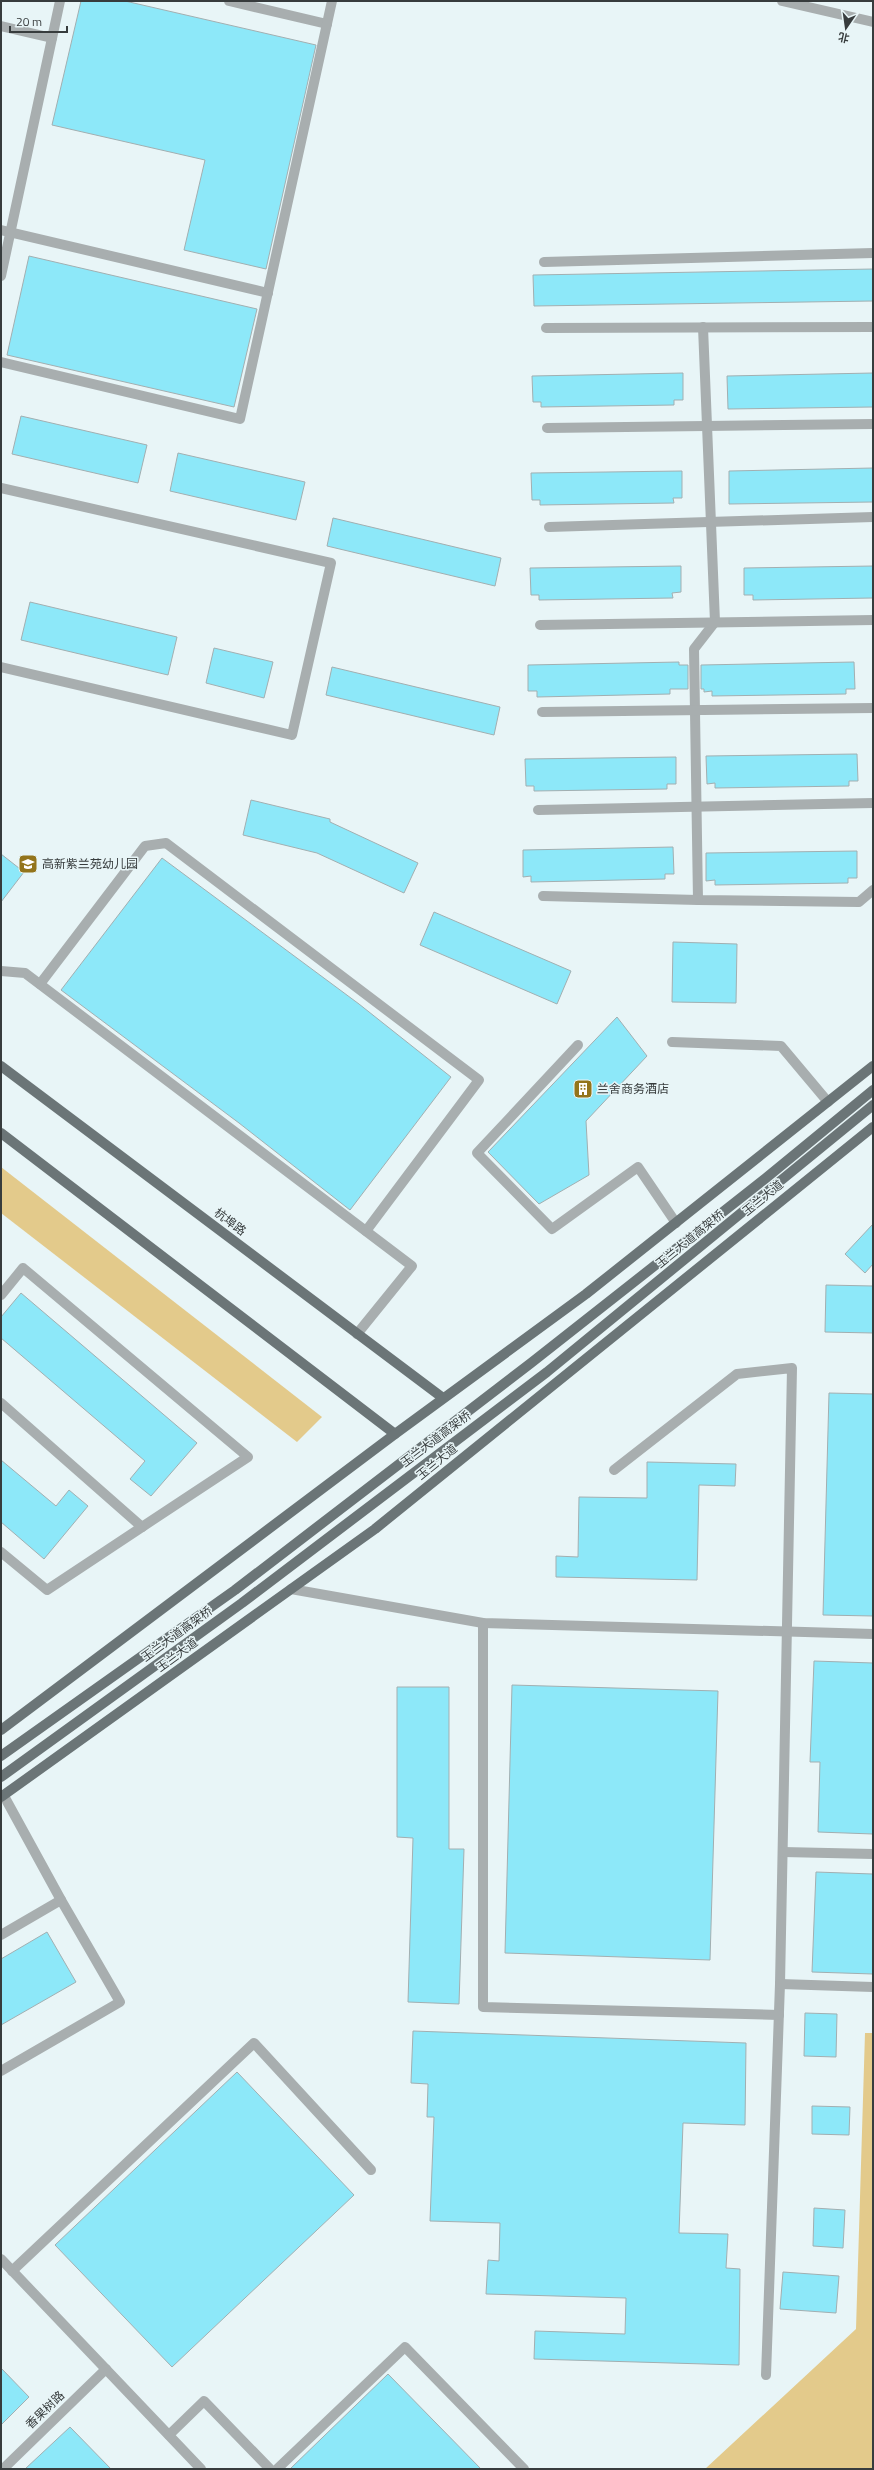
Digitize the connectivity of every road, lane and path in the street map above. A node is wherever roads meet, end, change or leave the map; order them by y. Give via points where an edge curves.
1 (60, 1) edge
2 (229, 1) edge
3 (332, 1) edge
4 (782, 1) edge
5 (873, 22) edge
6 (327, 24) junction
7 (1, 26) edge
8 (52, 38) junction
9 (6, 231) edge
10 (873, 253) edge
11 (544, 262) dead end
12 (1, 276) edge
13 (268, 293) junction
14 (703, 327) junction
15 (873, 327) edge
16 (546, 328) dead end
17 (1, 362) edge
18 (873, 424) edge
19 (707, 426) junction
20 (547, 428) dead end
21 (1, 488) edge
22 (873, 517) edge
23 (711, 522) junction
24 (549, 527) dead end
25 (873, 620) edge
26 (715, 622) junction
27 (540, 625) dead end
28 (1, 667) edge
29 (873, 708) edge
30 (542, 712) dead end
31 (695, 712) junction
32 (873, 803) edge
33 (696, 806) junction
34 (538, 810) dead end
35 (873, 890) edge
36 (543, 896) dead end
37 (698, 900) junction
38 (1, 971) edge
39 (40, 984) junction
40 (672, 1042) dead end
41 (578, 1045) dead end
42 (1, 1066) edge
43 (873, 1066) edge
44 (873, 1090) edge
45 (828, 1102) junction
46 (873, 1105) edge
47 (873, 1127) edge
48 (1, 1133) edge
49 (676, 1223) junction
50 (366, 1231) junction
51 (1, 1295) edge
52 (357, 1334) junction
53 (443, 1398) junction
54 (1, 1403) edge
55 (395, 1434) junction
56 (614, 1470) dead end
57 (142, 1527) junction
58 (1, 1552) edge
59 (291, 1589) junction
60 (483, 1623) junction
61 (788, 1632) junction
62 (873, 1634) edge
63 (1, 1730) edge
64 (1, 1756) edge
65 (1, 1777) edge
66 (2, 1797) edge
67 (783, 1852) junction
68 (873, 1854) edge
69 (61, 1900) junction
70 (1, 1935) edge
71 (780, 1984) junction
72 (873, 1987) edge
73 (779, 2015) junction
74 (1, 2070) edge
75 (371, 2170) dead end
76 (1, 2259) edge
77 (12, 2271) junction
78 (106, 2369) junction
79 (766, 2375) dead end
80 (169, 2435) junction
81 (3, 2469) edge
82 (201, 2469) edge
83 (270, 2469) edge
84 (277, 2469) edge
85 (524, 2469) edge

1 - 8 street
2 - 6 street
3 - 6 street
4 - 5 street
6 - 13 street
7 - 8 street
8 - 9 street
9 - 12 street
9 - 13 street
10 - 11 street
13 - 17 street via 240,419
14 - 15 street
14 - 16 street
14 - 19 street
18 - 19 street
19 - 20 street
19 - 23 street
21 - 28 street via 331,563 292,735
22 - 23 street
23 - 24 street
23 - 26 street
25 - 26 street
26 - 27 street
26 - 31 street via 694,649
29 - 31 street
30 - 31 street
31 - 33 street
32 - 33 street
33 - 34 street
33 - 37 street
35 - 37 street via 859,902
36 - 37 street
38 - 39 street via 25,973
39 - 50 street
39 - 50 street via 146,846 166,843 479,1080
40 - 45 street via 781,1046
41 - 49 street via 477,1153 552,1229 638,1167
42 - 52 main road, 杭埠路
43 - 45 main road
44 - 64 main road, 玉兰大道高架桥 via 537,1359 254,1575
45 - 49 main road
46 - 65 main road, 玉兰大道高架桥 via 547,1372 242,1603
47 - 59 main road, 玉兰大道 via 375,1529
48 - 55 main road
49 - 53 main road via 586,1294
50 - 52 street via 412,1266
51 - 57 street via 23,1268 248,1457
52 - 53 main road, 杭埠路
53 - 55 main road
54 - 57 street
55 - 63 main road
56 - 61 street via 736,1374 792,1368
57 - 58 street via 47,1590
59 - 60 street
59 - 66 main road, 玉兰大道
60 - 61 street
60 - 73 street via 483,2007
61 - 62 street
61 - 67 street
66 - 69 street
67 - 68 street
67 - 71 street
69 - 70 street
69 - 74 street via 120,2002
71 - 72 street
71 - 73 street
73 - 79 street
75 - 77 street via 254,2043
76 - 77 street
77 - 78 street
78 - 80 street
78 - 81 street, 香果树路
80 - 82 street
80 - 83 street via 204,2401
84 - 85 street via 405,2347

